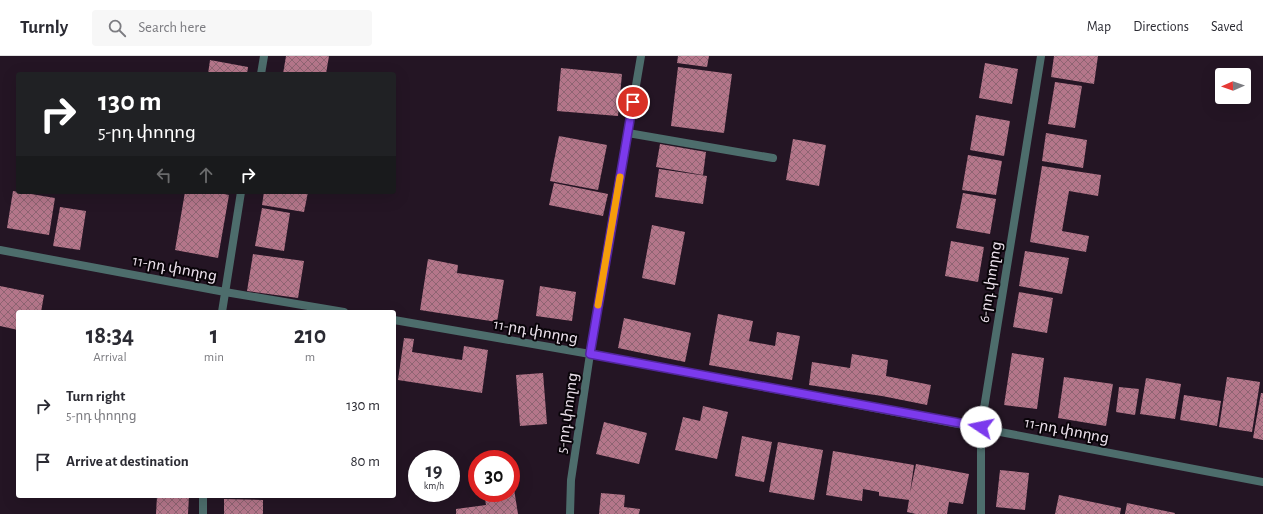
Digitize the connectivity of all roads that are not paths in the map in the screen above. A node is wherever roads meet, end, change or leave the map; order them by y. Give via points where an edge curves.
1 (264, 56) edge
2 (641, 56) edge
3 (1041, 56) edge
4 (261, 72) edge
5 (628, 134) junction
6 (773, 158) dead end
7 (241, 194) edge
8 (0, 250) edge
9 (225, 292) junction
10 (222, 310) edge
11 (332, 310) edge
12 (396, 320) edge
13 (590, 354) junction
14 (981, 427) junction
15 (1263, 482) edge
16 (203, 498) edge
17 (203, 514) edge
18 (570, 514) edge
19 (981, 514) edge

1 - 4 street
2 - 5 street, 5-րդ փողոց
3 - 14 street, 6-րդ փողոց
5 - 6 street
5 - 13 street, 5-րդ փողոց
7 - 9 street
8 - 9 street, 11-րդ փողոց
9 - 10 street
9 - 11 street, 11-րդ փողոց
12 - 13 street, 11-րդ փողոց
13 - 14 street, 11-րդ փողոց
13 - 18 street, 5-րդ փողոց via 571,480
14 - 15 street, 11-րդ փողոց
14 - 19 street, 6-րդ փողոց
16 - 17 street

